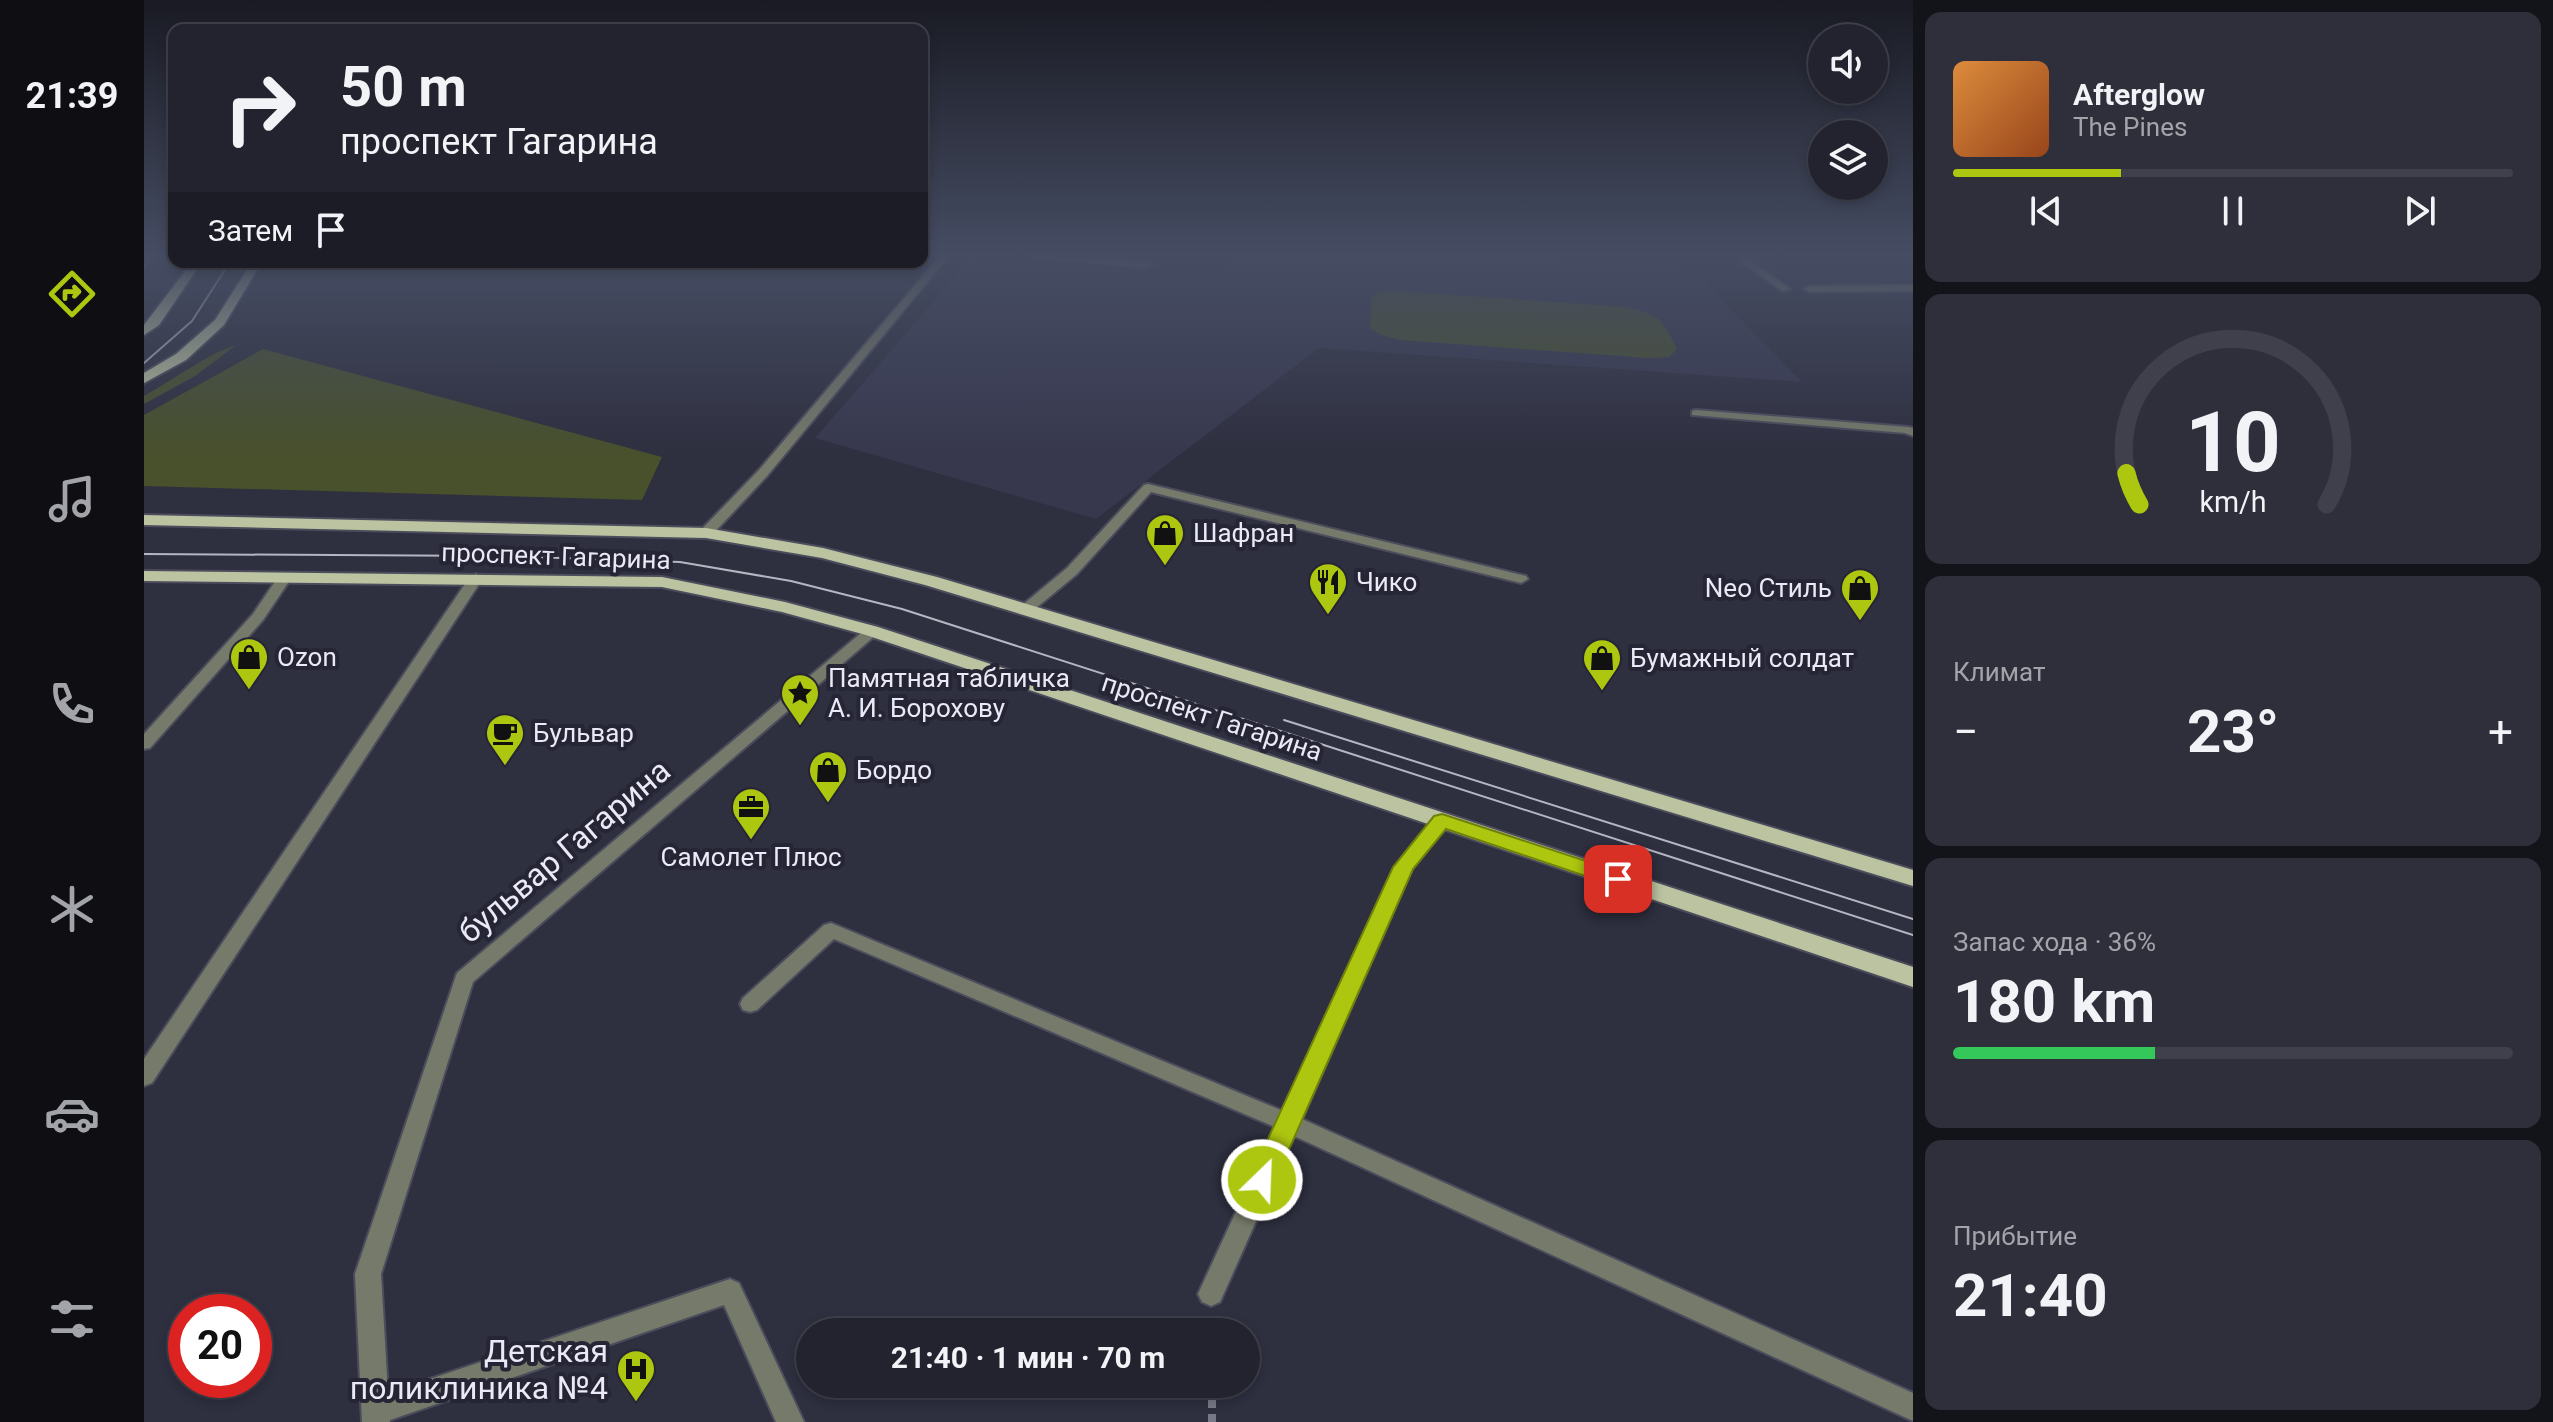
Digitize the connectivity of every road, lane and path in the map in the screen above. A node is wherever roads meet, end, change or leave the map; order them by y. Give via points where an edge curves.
1 (218, 323) edge
2 (888, 323) edge
3 (144, 379) edge
4 (1696, 413) dead end
5 (1913, 433) edge
6 (144, 520) edge
7 (706, 533) junction
8 (144, 576) edge
9 (285, 577) junction
10 (476, 578) junction
11 (1521, 579) dead end
12 (1025, 610) junction
13 (872, 631) junction
14 (144, 744) edge
15 (1442, 821) junction
16 (1913, 878) edge
17 (1913, 977) edge
18 (750, 1004) dead end
19 (144, 1077) edge
20 (1288, 1123) junction
21 (1211, 1294) dead end
22 (1212, 1398) edge
23 (1913, 1407) edge
24 (375, 1416) edge
25 (790, 1422) edge
26 (1212, 1422) edge

1 - 3 main road via 181,357
2 - 7 street
4 - 5 street
6 - 7 main road, проспект Гагарина
7 - 12 main road, проспект Гагарина via 823,553
8 - 9 main road, проспект Гагарина
9 - 10 main road, проспект Гагарина
9 - 14 street via 258,617
10 - 13 main road, проспект Гагарина via 662,582
10 - 19 street
11 - 12 street via 1148,488 1072,571
12 - 16 main road, проспект Гагарина
13 - 15 main road, проспект Гагарина
13 - 24 street, бульвар Гагарина via 464,978 368,1274
15 - 17 main road, проспект Гагарина
15 - 20 street via 1404,867
18 - 20 street via 831,930
20 - 21 street
20 - 23 street
22 - 26 path
24 - 25 street via 730,1291

